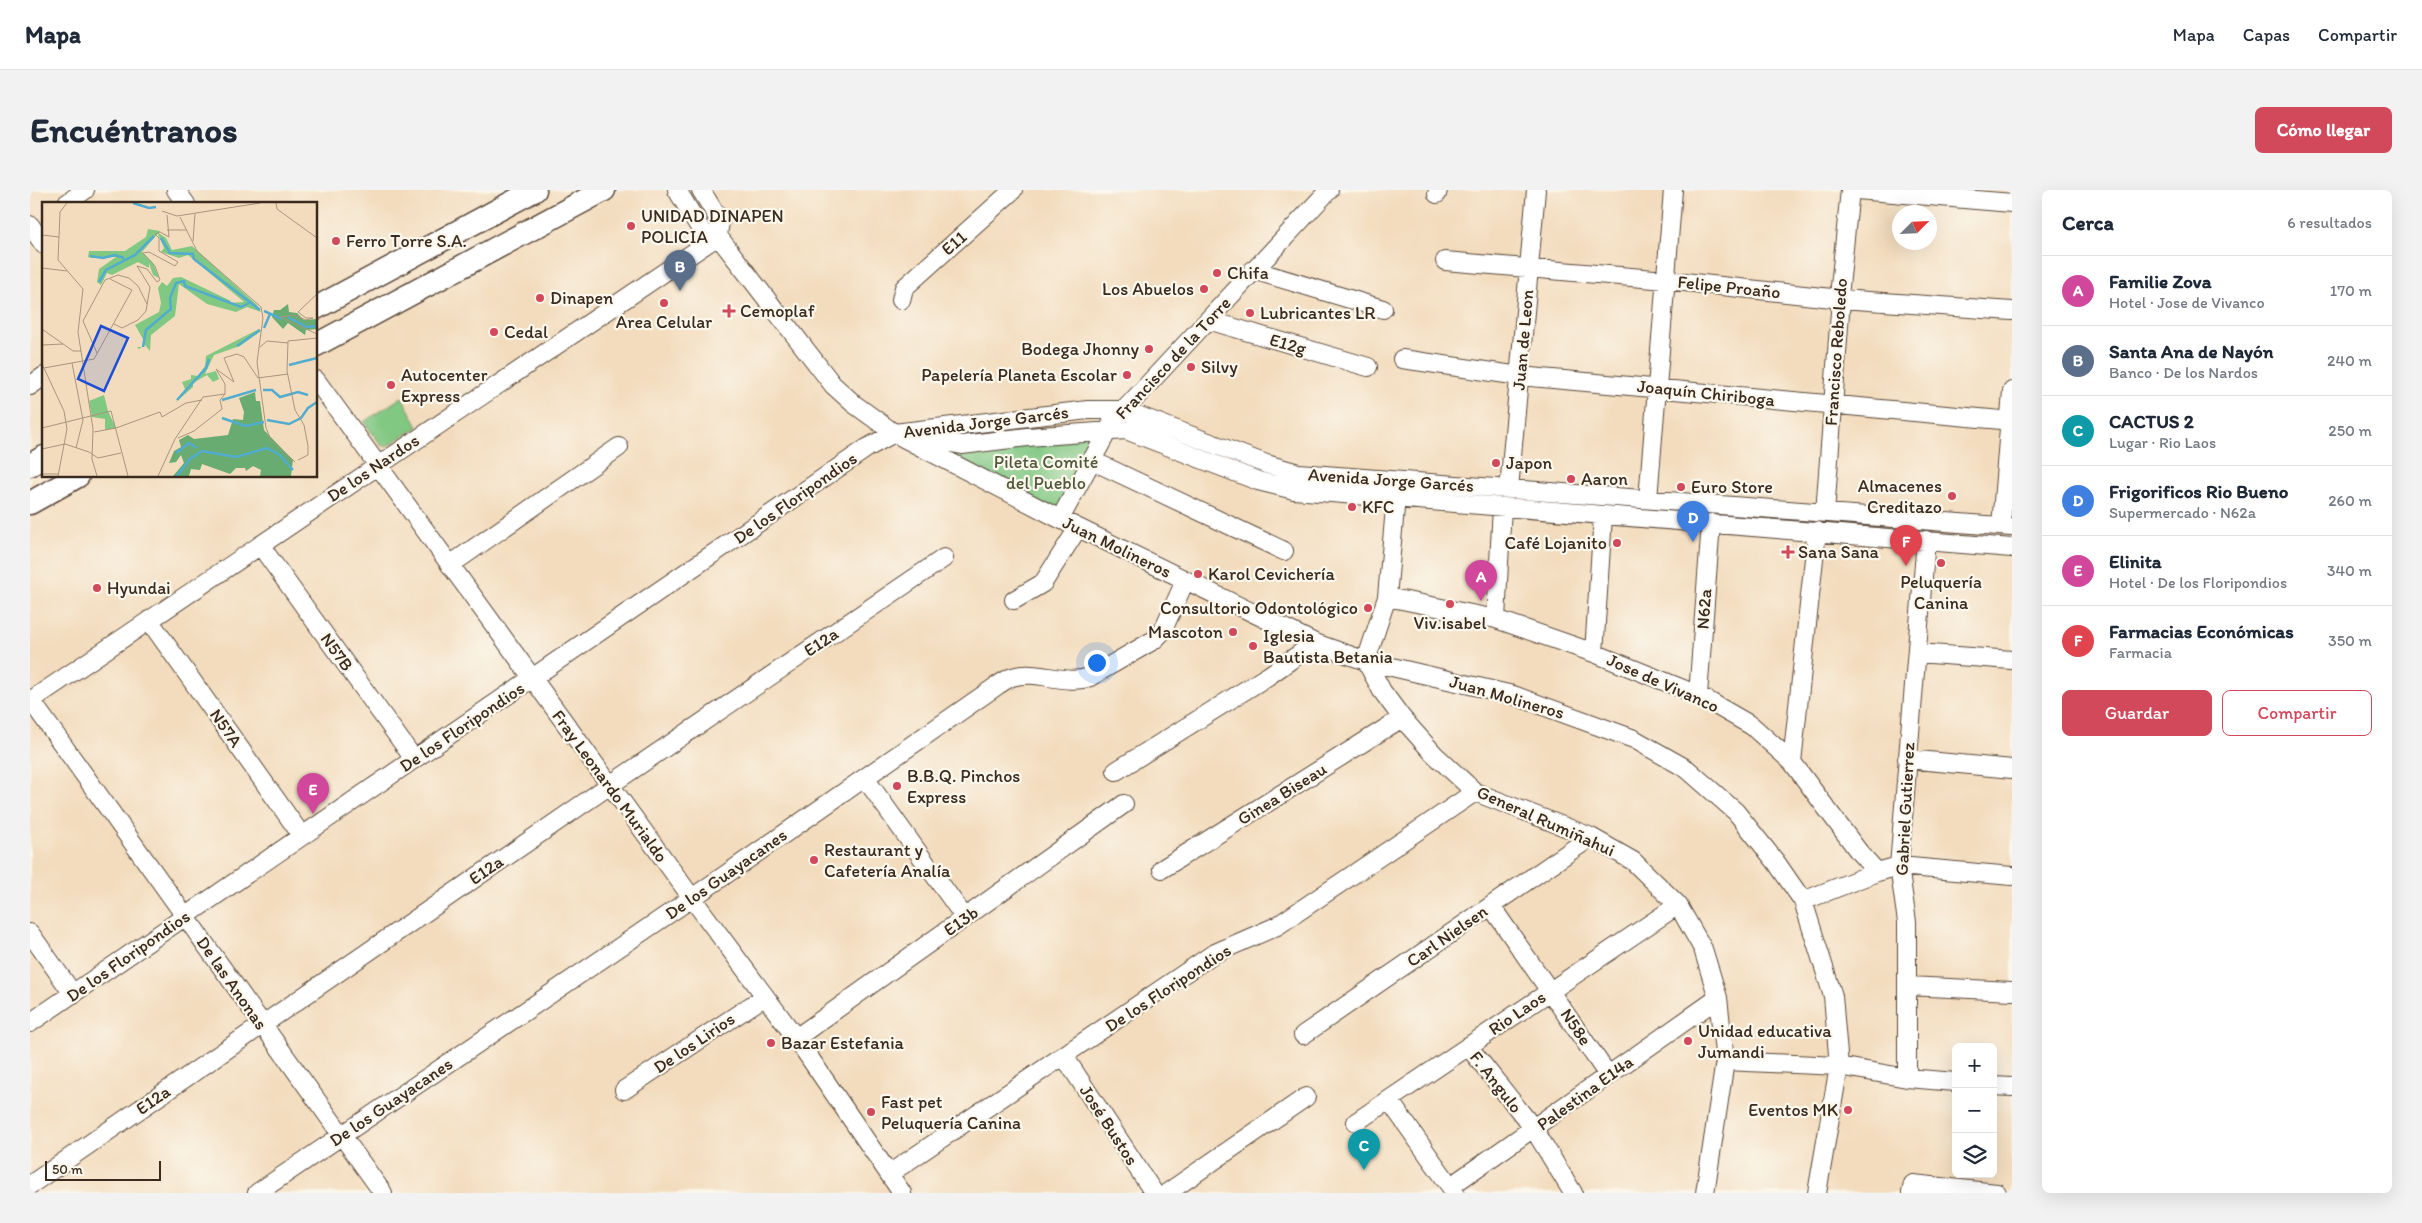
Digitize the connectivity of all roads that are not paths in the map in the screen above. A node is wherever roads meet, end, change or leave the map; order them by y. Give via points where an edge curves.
1 (85, 190) edge
2 (176, 190) edge
3 (534, 190) edge
4 (604, 190) edge
5 (677, 190) edge
6 (701, 190) edge
7 (1013, 190) edge
8 (1329, 190) edge
9 (1536, 190) edge
10 (1673, 190) edge
11 (1850, 190) edge
12 (1857, 190) edge
13 (69, 202) edge
14 (185, 202) edge
15 (2012, 203) edge
16 (34, 225) edge
17 (718, 236) junction
18 (42, 241) edge
19 (1445, 261) dead end
20 (1529, 267) junction
21 (1253, 270) junction
22 (1666, 280) junction
23 (1841, 299) junction
24 (901, 300) dead end
25 (318, 307) edge
26 (1383, 309) dead end
27 (2012, 311) edge
28 (1208, 320) junction
29 (318, 344) edge
30 (1402, 359) dead end
31 (1368, 367) dead end
32 (1520, 376) junction
33 (42, 377) edge
34 (318, 383) edge
35 (30, 386) edge
36 (1656, 387) junction
37 (2012, 391) edge
38 (1833, 406) junction
39 (1124, 410) junction
40 (2011, 421) edge
41 (1106, 430) junction
42 (894, 432) junction
43 (619, 447) dead end
44 (42, 458) edge
45 (1091, 460) junction
46 (30, 465) edge
47 (377, 466) junction
48 (74, 478) edge
49 (1509, 489) junction
50 (1396, 497) junction
51 (1648, 499) junction
52 (30, 503) edge
53 (1502, 507) junction
54 (1825, 513) junction
55 (1603, 516) junction
56 (1060, 519) junction
57 (1711, 523) junction
58 (2006, 526) edge
59 (1078, 528) junction
60 (1817, 530) junction
61 (1926, 540) junction
62 (260, 545) junction
63 (2012, 548) edge
64 (1284, 550) dead end
65 (944, 558) dead end
66 (450, 565) junction
67 (1186, 581) junction
68 (1387, 598) junction
69 (1014, 600) dead end
70 (1496, 619) junction
71 (149, 620) junction
72 (1315, 643) junction
73 (1594, 653) junction
74 (1917, 654) junction
75 (1366, 660) junction
76 (2012, 660) edge
77 (533, 678) junction
78 (1698, 695) junction
79 (30, 700) edge
80 (1402, 718) junction
81 (414, 759) junction
82 (1907, 759) junction
83 (1792, 762) junction
84 (2012, 769) edge
85 (1116, 771) dead end
86 (866, 778) junction
87 (610, 785) junction
88 (1475, 792) junction
89 (1124, 804) dead end
90 (302, 836) junction
91 (1591, 837) junction
92 (1899, 866) junction
93 (1162, 869) dead end
94 (1877, 872) junction
95 (2012, 876) edge
96 (692, 898) junction
97 (1803, 901) junction
98 (1678, 905) junction
99 (1491, 906) junction
100 (184, 916) junction
101 (965, 918) junction
102 (30, 933) edge
103 (1908, 986) junction
104 (1550, 990) junction
105 (2012, 991) edge
106 (73, 994) junction
107 (764, 997) junction
108 (1718, 998) junction
109 (30, 1023) edge
110 (262, 1024) junction
111 (1303, 1036) dead end
112 (796, 1038) junction
113 (1468, 1046) junction
114 (1064, 1056) junction
115 (1725, 1061) junction
116 (1839, 1066) junction
117 (1608, 1075) junction
118 (1907, 1078) junction
119 (1952, 1082) edge
120 (1997, 1086) edge
121 (2012, 1087) edge
122 (624, 1090) dead end
123 (1306, 1097) dead end
124 (1389, 1100) junction
125 (1356, 1122) dead end
126 (1534, 1129) junction
127 (341, 1136) junction
128 (889, 1174) junction
129 (30, 1184) edge
130 (1912, 1189) edge
131 (1453, 1190) edge
132 (257, 1193) edge
133 (383, 1193) edge
134 (902, 1193) edge
135 (1154, 1193) edge
136 (1167, 1193) edge
137 (1573, 1193) edge
138 (1704, 1193) edge
139 (1817, 1193) edge
140 (1997, 1193) edge

1 - 13 street
2 - 14 street
3 - 25 main road
4 - 29 main road
5 - 17 street via 703,233
6 - 17 street via 720,221
7 - 24 street, E11 via 904,288
8 - 21 street, Francisco de la Torre
9 - 20 street, Juan de Leon
10 - 22 street
11 - 23 street, Francisco Reboledo
12 - 15 street
16 - 18 street
17 - 42 street, Juan Molineros via 833,385
17 - 47 street, De los Nardos
19 - 20 street, Felipe Proaño
20 - 22 street, Felipe Proaño
20 - 32 street, Juan de Leon
21 - 26 street
21 - 28 street, Francisco de la Torre
22 - 23 street, Felipe Proaño
22 - 36 street
23 - 27 street, Felipe Proaño
23 - 38 street, Francisco Reboledo
28 - 31 street, E12g
28 - 39 street, Francisco de la Torre
30 - 32 street, Joaquín Chiriboga
32 - 36 street, Joaquín Chiriboga
32 - 49 street, Juan de Leon
33 - 35 street
34 - 47 street, Fray Leonardo Murialdo
36 - 38 street, Joaquín Chiriboga
36 - 51 street
37 - 40 street
38 - 40 street, Joaquín Chiriboga
38 - 54 street, Francisco Reboledo
39 - 41 street, Francisco de la Torre
39 - 42 street, Avenida Jorge Garcés via 1088,410
39 - 49 street, Avenida Jorge Garcés via 1298,473
40 - 58 street
41 - 42 street, Avenida Jorge Garcés via 962,445
41 - 45 street, Francisco de la Torre
41 - 50 street, Avenida Jorge Garcés via 1134,432 1258,482 1294,490
42 - 56 street, Juan Molineros
42 - 77 street, De los Floripondios
43 - 66 street
44 - 46 main road
45 - 56 street, Francisco de la Torre
45 - 64 street
47 - 62 street, De los Nardos
47 - 66 street, Fray Leonardo Murialdo
48 - 52 main road
49 - 51 street, Avenida Jorge Garcés
50 - 53 street, Avenida Jorge Garcés
50 - 68 street
51 - 54 street, Avenida Jorge Garcés
53 - 55 street, Avenida Jorge Garcés
53 - 70 street
54 - 58 street, Avenida Jorge Garcés
55 - 57 street, Avenida Jorge Garcés
55 - 73 street
56 - 59 street, Juan Molineros
57 - 60 street, Avenida Jorge Garcés
57 - 78 street, N62a
59 - 67 street, Juan Molineros
59 - 69 street via 1043,584
60 - 61 street, Avenida Jorge Garcés
60 - 83 street
61 - 63 street, Avenida Jorge Garcés
61 - 74 street, Gabriel Gutierrez
62 - 71 street, De los Nardos
62 - 81 street, N57B
65 - 87 street, E12a
66 - 77 street, Fray Leonardo Murialdo
67 - 72 street, Juan Molineros
67 - 86 street, De los Guayacanes via 1162,632 1145,646 1080,680 1013,677
68 - 70 street, Jose de Vivanco
68 - 75 street
70 - 73 street, Jose de Vivanco
71 - 79 street, De los Nardos
71 - 90 street, N57A
72 - 75 street, Juan Molineros
72 - 85 street
73 - 78 street, Jose de Vivanco
74 - 76 street
74 - 82 street, Gabriel Gutierrez
75 - 80 street, General Rumiñahui via 1382,691
75 - 97 street, Juan Molineros via 1513,695 1634,739 1687,769 1736,812
77 - 81 street, De los Floripondios
77 - 87 street, Fray Leonardo Murialdo
78 - 83 street, Jose de Vivanco via 1752,726
79 - 100 street, De las Anonas
80 - 88 street, General Rumiñahui via 1434,754
80 - 93 street, Ginea Biseau
81 - 90 street, De los Floripondios
82 - 84 street
82 - 92 street, Gabriel Gutierrez
83 - 94 street, Jose de Vivanco
86 - 96 street, De los Guayacanes
86 - 101 street
87 - 96 street, Fray Leonardo Murialdo
87 - 110 street, E12a
88 - 91 street, General Rumiñahui
88 - 114 street, De los Floripondios via 1277,926 1213,954
89 - 101 street, E13b
90 - 100 street, De los Floripondios
91 - 98 street, General Rumiñahui via 1633,861
91 - 99 street, Carl Nielsen
92 - 94 street
92 - 95 street
92 - 103 street, Gabriel Gutierrez via 1907,922
94 - 97 street
96 - 107 street, Fray Leonardo Murialdo
96 - 127 street, De los Guayacanes
97 - 116 street, Juan Molineros via 1833,996
98 - 104 street, Rio Laos
98 - 108 street, General Rumiñahui via 1703,949
99 - 104 street, N58e
99 - 111 street, Carl Nielsen
100 - 106 street, De los Floripondios
100 - 110 street, De las Anonas
101 - 112 street, E13b
102 - 106 street
103 - 105 street
103 - 118 street, Gabriel Gutierrez
104 - 113 street, Rio Laos
104 - 117 street, N58e
106 - 109 street, De los Floripondios
107 - 112 street, Fray Leonardo Murialdo
107 - 122 street, De los Lirios
108 - 115 street, General Rumiñahui
108 - 117 street, Palestina E14a
110 - 127 street, De las Anonas
110 - 129 street, E12a
112 - 128 street, Fray Leonardo Murialdo
113 - 124 street, Rio Laos
113 - 126 street, F. Angulo
114 - 128 street, De los Floripondios
114 - 135 street, José Bustos
115 - 116 street
115 - 138 street, General Rumiñahui
116 - 118 street
116 - 139 street, Juan Molineros
117 - 126 street, Palestina E14a
118 - 119 street
120 - 121 street
123 - 136 street
124 - 125 street, Rio Laos
124 - 131 street
126 - 131 street, Palestina E14a
126 - 137 street, F. Angulo
127 - 132 street, De los Guayacanes
127 - 133 street, De las Anonas
128 - 134 street, Fray Leonardo Murialdo
130 - 140 street

